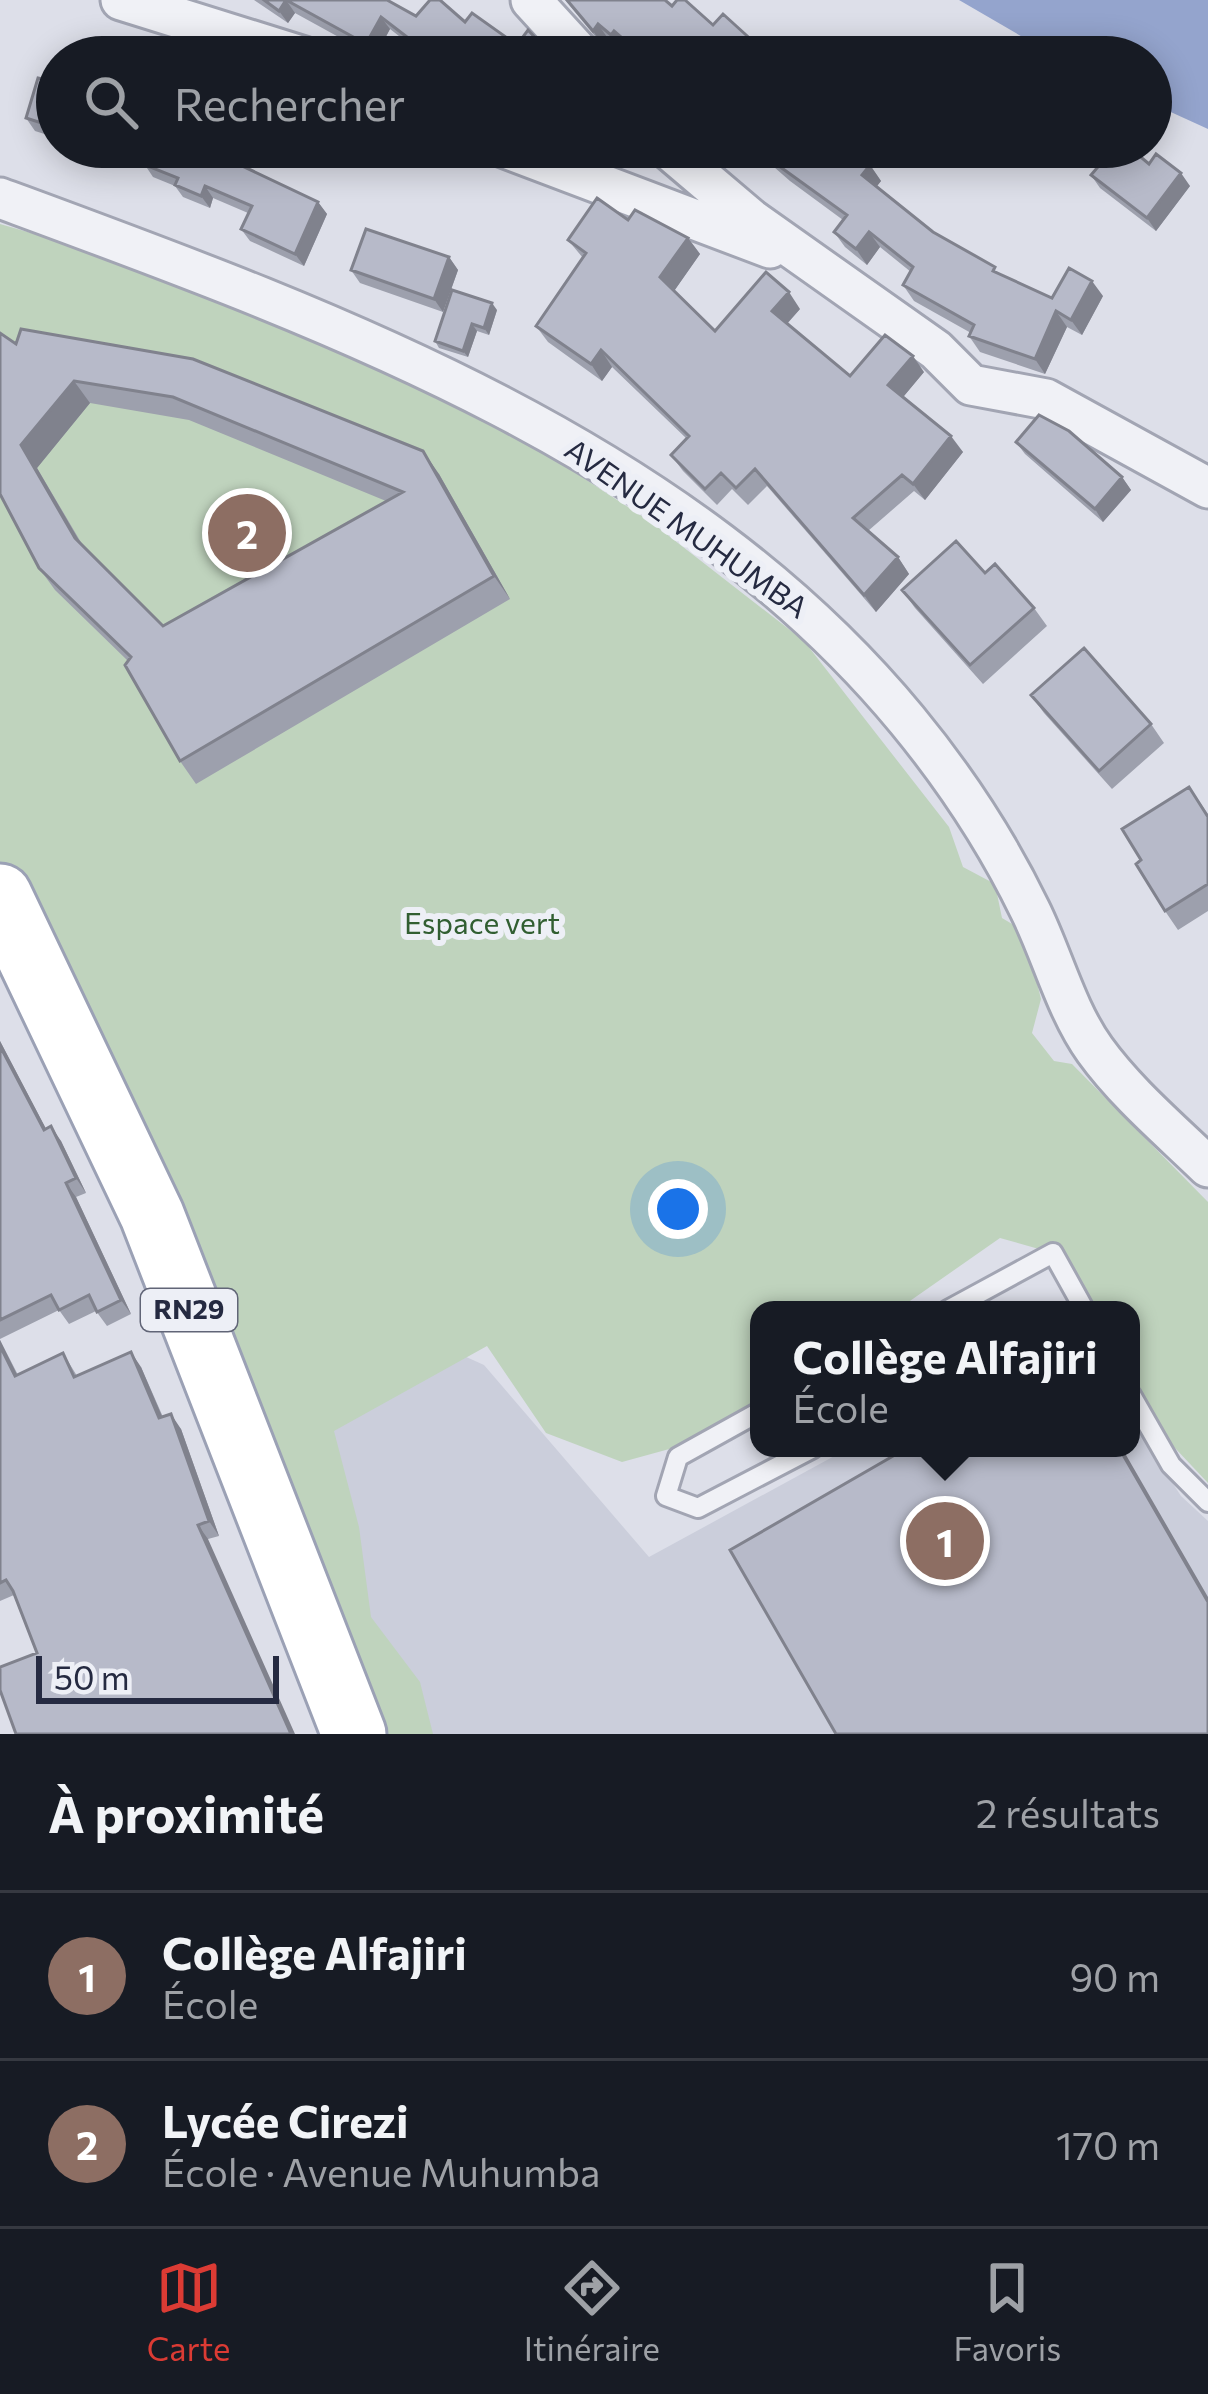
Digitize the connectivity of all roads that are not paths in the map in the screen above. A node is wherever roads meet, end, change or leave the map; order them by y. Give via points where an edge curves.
1 (122, 0) edge
2 (531, 0) edge
3 (237, 36) edge
4 (564, 36) edge
5 (570, 168) edge
6 (692, 168) edge
7 (0, 198) edge
8 (814, 266) junction
9 (1208, 488) edge
10 (0, 896) edge
11 (0, 979) edge
12 (1208, 1167) edge
13 (965, 1301) edge
14 (1078, 1301) edge
15 (1140, 1411) edge
16 (750, 1417) edge
17 (796, 1457) edge
18 (1208, 1502) edge
19 (329, 1723) edge

1 - 3 street
2 - 4 street
5 - 8 street
6 - 8 street
7 - 12 street, AVENUE MUHUMBA via 447,375 766,577 827,630 908,722 1028,906 1093,1048
8 - 9 street via 936,350 971,385 1046,399
10 - 19 main road, RN29 via 152,1215
11 - 19 main road, RN29 via 119,1226
13 - 14 lane via 1053,1253
15 - 18 lane via 1171,1466
16 - 17 lane via 678,1457 666,1496 698,1508

